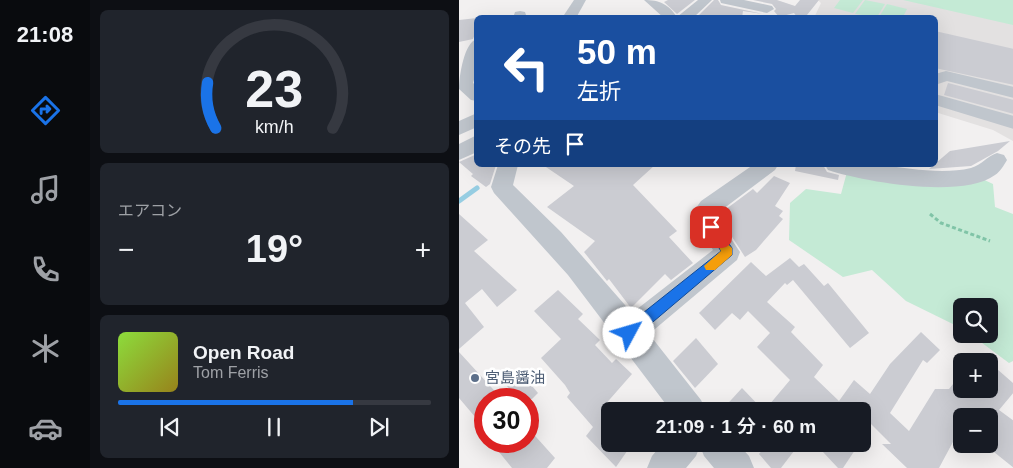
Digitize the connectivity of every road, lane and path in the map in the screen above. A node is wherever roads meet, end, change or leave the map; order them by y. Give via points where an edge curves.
1 (580, 0) edge
2 (650, 0) edge
3 (706, 0) edge
4 (726, 0) edge
5 (571, 15) edge
6 (669, 15) edge
7 (688, 15) edge
8 (769, 15) edge
9 (474, 52) edge
10 (938, 79) edge
11 (474, 93) edge
12 (1013, 93) edge
13 (938, 100) edge
14 (474, 121) edge
15 (1013, 123) edge
16 (459, 129) edge
17 (474, 144) edge
18 (459, 153) edge
19 (997, 160) dead end
20 (507, 167) edge
21 (765, 167) edge
22 (846, 167) edge
23 (930, 214) dead end
24 (990, 241) dead end
25 (629, 333) junction
26 (683, 402) edge
27 (677, 452) edge
28 (723, 452) edge
29 (664, 468) edge
30 (737, 468) edge

1 - 5 street
2 - 6 street
3 - 7 street
4 - 8 street
9 - 11 street via 464,84
10 - 12 street via 946,76
13 - 15 street
14 - 16 street
17 - 18 street
19 - 22 street via 986,171 960,177 911,179
20 - 25 street via 502,187 571,259
21 - 25 street via 702,215 728,252
23 - 24 path via 941,223
25 - 26 street
27 - 29 street
28 - 30 street

